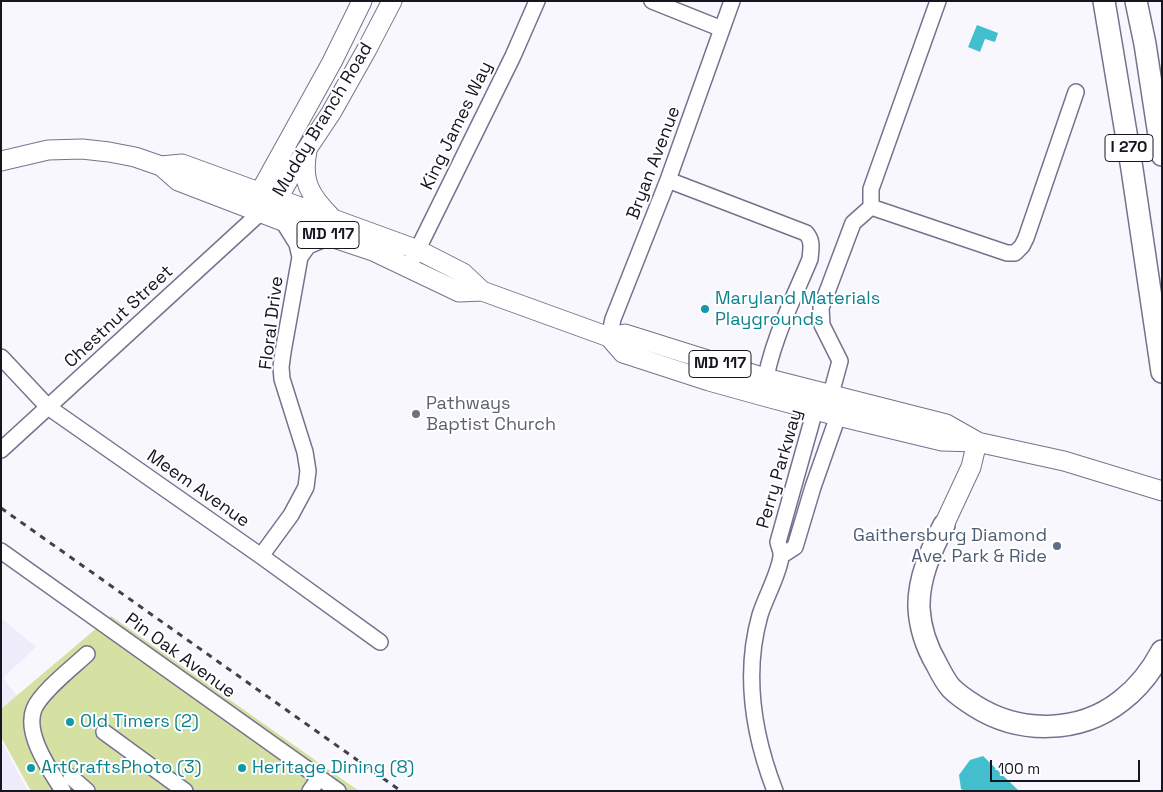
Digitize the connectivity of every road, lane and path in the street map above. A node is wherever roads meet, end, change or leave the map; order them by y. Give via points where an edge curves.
1 (362, 1) edge
2 (392, 1) edge
3 (538, 1) edge
4 (652, 1) edge
5 (732, 1) edge
6 (938, 1) edge
7 (1104, 1) edge
8 (1119, 1) edge
9 (1136, 1) edge
10 (722, 29) junction
11 (1076, 92) dead end
12 (308, 148) junction
13 (1162, 155) edge
14 (1, 161) edge
15 (161, 166) junction
16 (668, 180) junction
17 (260, 192) junction
18 (278, 198) junction
19 (871, 207) junction
20 (261, 212) junction
21 (282, 220) junction
22 (333, 228) junction
23 (418, 250) junction
24 (300, 257) junction
25 (409, 267) junction
26 (482, 291) junction
27 (1150, 294) junction
28 (609, 337) junction
29 (1, 357) edge
30 (1162, 372) edge
31 (764, 387) junction
32 (832, 394) junction
33 (48, 407) junction
34 (815, 410) junction
35 (838, 416) junction
36 (977, 442) junction
37 (1, 450) edge
38 (1162, 491) edge
39 (944, 525) joint
40 (1, 551) edge
41 (261, 556) junction
42 (781, 556) junction
43 (380, 642) dead end
44 (1162, 651) edge
45 (88, 654) dead end
46 (104, 732) dead end
47 (71, 777) dead end
48 (319, 778) junction
49 (63, 791) edge
50 (88, 791) edge
51 (185, 791) edge
52 (310, 791) edge
53 (338, 791) edge
54 (775, 791) edge

1 - 17 main road, Muddy Branch Road
2 - 12 main road, Muddy Branch Road
3 - 23 street, King James Way
4 - 10 street
5 - 10 street, Bryan Avenue
6 - 19 street via 871,189
7 - 27 highway, I 270
8 - 27 highway
9 - 13 highway, I 270
10 - 16 street, Bryan Avenue
11 - 19 street via 1026,238 1015,253
12 - 18 main road, Muddy Branch Road
12 - 22 main road via 305,161 308,188
14 - 15 main road via 48,150 82,149 135,157
15 - 17 main road via 182,164
15 - 20 main road via 178,181
16 - 28 street, Bryan Avenue via 613,319
16 - 31 street via 806,232 811,238 810,259 777,339
17 - 18 main road, MD 117
17 - 20 main road, Muddy Branch Road
18 - 20 main road, Muddy Branch Road
18 - 22 main road, MD 117
19 - 32 street via 854,224 821,308 822,325 840,361
20 - 21 main road, MD 117
20 - 33 street, Chestnut Street
21 - 22 main road, MD 117
21 - 24 street, Floral Drive via 297,244
22 - 23 main road, MD 117
22 - 24 street, Floral Drive via 308,246
22 - 25 main road, MD 117
23 - 25 street, King James Way
23 - 26 main road, MD 117 via 463,274
24 - 41 street, Floral Drive via 281,367 305,452 306,487 291,515
25 - 26 main road, MD 117 via 459,292
26 - 28 main road, MD 117
27 - 30 highway, I 270
28 - 31 main road, MD 117 via 623,353 709,381
29 - 33 street, Meem Avenue
31 - 32 main road, MD 117
31 - 34 main road, MD 117
32 - 34 street, Perry Parkway
32 - 35 street
32 - 36 main road, MD 117 via 946,424
33 - 37 street, Chestnut Street
33 - 41 street, Meem Avenue
34 - 35 main road, MD 117
34 - 42 street, Perry Parkway via 778,542
35 - 36 main road, MD 117 via 942,441
35 - 42 street, Perry Parkway via 795,547
36 - 38 main road, MD 117 via 1064,461
36 - 39 main road via 971,467
39 - 44 highway via 922,582 919,607 922,629 929,651 950,687 983,711 999,719 1032,727 1068,725 1104,712 1121,701 1143,679
40 - 48 street, Pin Oak Avenue
41 - 43 street, Meem Avenue
42 - 54 street, Perry Parkway via 760,616 751,684 763,760
45 - 49 street via 41,699 32,720 41,754
46 - 51 street
47 - 50 street
48 - 52 street
48 - 53 street, Pin Oak Avenue

